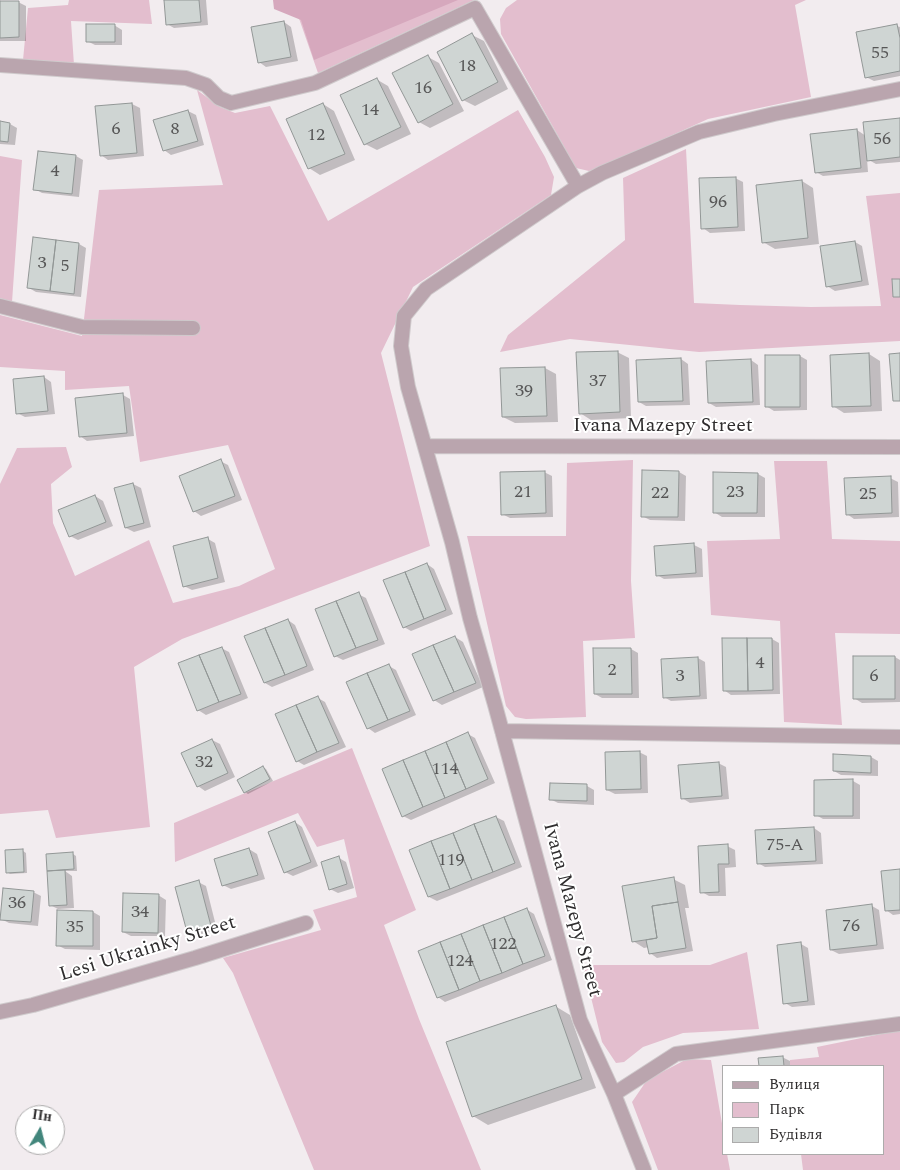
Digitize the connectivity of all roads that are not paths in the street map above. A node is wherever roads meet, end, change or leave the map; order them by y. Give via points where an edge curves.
1 (0, 66) edge
2 (900, 89) edge
3 (578, 186) junction
4 (0, 306) edge
5 (192, 328) dead end
6 (426, 446) junction
7 (900, 447) edge
8 (502, 732) junction
9 (900, 737) edge
10 (306, 923) dead end
11 (0, 1012) edge
12 (900, 1024) edge
13 (614, 1094) junction
14 (644, 1170) edge

1 - 3 street via 186,78 206,85 219,98 232,103 315,83 476,8
2 - 3 street, Ivana Mazepy Street via 699,132
3 - 6 street, Ivana Mazepy Street via 426,289 404,316 401,346 408,387
4 - 5 street via 82,326
6 - 7 street, Ivana Mazepy Street
6 - 8 street, Ivana Mazepy Street
8 - 9 street
8 - 13 street, Ivana Mazepy Street via 580,1020
10 - 11 street, Lesi Ukrainky Street via 195,958
12 - 13 street via 676,1054
13 - 14 street, Ivana Mazepy Street

